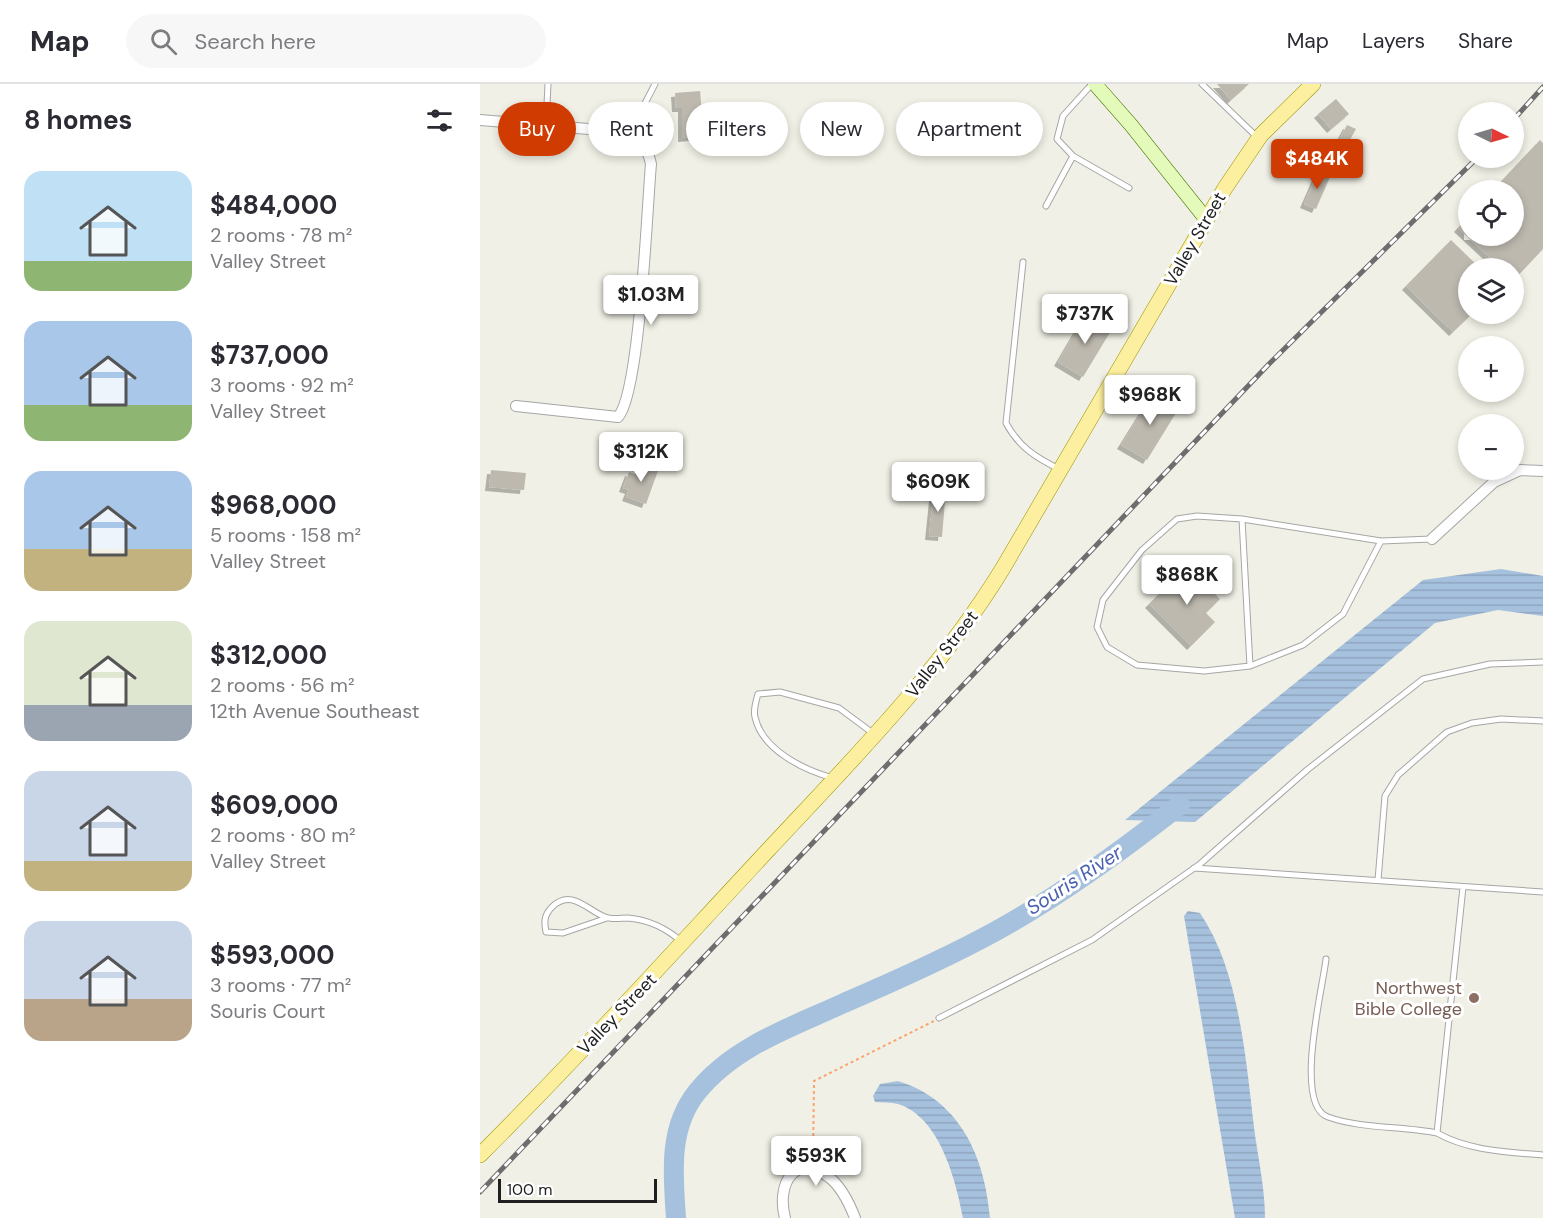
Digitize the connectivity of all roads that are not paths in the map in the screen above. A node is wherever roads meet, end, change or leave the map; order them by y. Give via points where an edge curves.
1 (548, 84) edge
2 (655, 84) edge
3 (1094, 84) edge
4 (1202, 84) edge
5 (1313, 84) edge
6 (547, 102) edge
7 (646, 102) edge
8 (480, 120) edge
9 (498, 121) edge
10 (1258, 138) junction
11 (649, 156) edge
12 (1074, 156) junction
13 (1130, 188) dead end
14 (1046, 207) dead end
15 (1206, 219) junction
16 (1023, 262) dead end
17 (516, 406) dead end
18 (1060, 469) junction
19 (1543, 471) edge
20 (1242, 519) junction
21 (1432, 539) joint
22 (1381, 541) junction
23 (1543, 662) edge
24 (1250, 666) junction
25 (1543, 721) edge
26 (875, 734) junction
27 (835, 778) junction
28 (1194, 868) junction
29 (1378, 880) junction
30 (1463, 887) junction
31 (1543, 892) edge
32 (607, 918) junction
33 (683, 943) junction
34 (1326, 959) dead end
35 (939, 1018) road end
36 (1437, 1133) junction
37 (480, 1155) edge
38 (1543, 1155) edge
39 (785, 1218) edge
40 (855, 1218) edge

1 - 6 lane
2 - 7 lane
3 - 12 lane via 1063,117 1058,139
3 - 15 street
4 - 10 lane
5 - 10 main road, Valley Street
8 - 9 street
10 - 15 main road, Valley Street
11 - 17 street via 634,364 625,409 618,417
12 - 13 lane
12 - 14 lane
15 - 18 main road, Valley Street
16 - 18 lane via 1006,423 1015,440 1031,454
18 - 26 main road, Valley Street via 974,614
19 - 21 street via 1520,470 1494,482
20 - 22 lane
20 - 24 lane
20 - 24 lane via 1177,519 1142,550 1103,600 1096,627 1107,647 1137,665 1204,671
21 - 22 lane
22 - 24 lane via 1343,614 1303,645
23 - 28 lane via 1490,664 1423,679 1307,770
25 - 29 lane via 1501,719 1455,729 1398,775 1385,796
26 - 27 main road, Valley Street
26 - 27 lane via 839,708 780,692 758,694 754,715 768,742 807,770
27 - 33 main road, Valley Street
28 - 29 lane
28 - 35 lane via 1092,940
29 - 30 lane
30 - 31 lane
30 - 36 lane
32 - 32 lane via 568,899 550,909 544,926 546,932 563,933
32 - 33 lane via 642,919
33 - 37 main road, Valley Street
34 - 36 lane via 1311,1076 1312,1095 1319,1112 1336,1119
36 - 38 lane via 1474,1147
39 - 40 street via 781,1192 786,1180 797,1170 813,1168 832,1179

